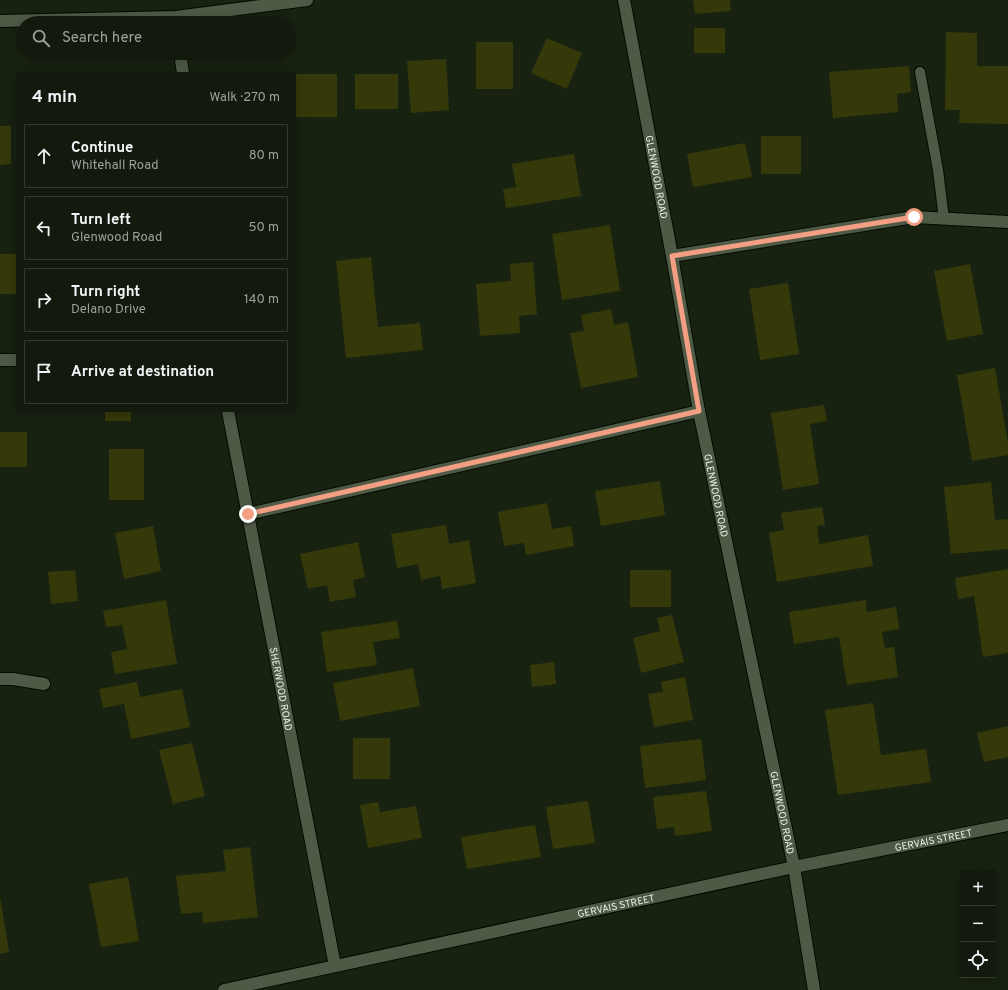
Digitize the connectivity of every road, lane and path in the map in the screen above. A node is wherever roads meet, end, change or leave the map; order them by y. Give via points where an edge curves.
1 (307, 0) edge
2 (624, 0) edge
3 (202, 16) edge
4 (0, 21) edge
5 (16, 21) edge
6 (181, 60) edge
7 (183, 72) edge
8 (920, 72) dead end
9 (944, 219) junction
10 (1008, 222) edge
11 (672, 256) junction
12 (0, 360) edge
13 (16, 360) edge
14 (699, 411) junction
15 (228, 412) edge
16 (248, 514) junction
17 (0, 678) edge
18 (44, 684) dead end
19 (1008, 825) edge
20 (794, 866) junction
21 (335, 966) junction
22 (224, 990) edge
23 (814, 990) edge

1 - 3 street
2 - 11 street, GLENWOOD ROAD
4 - 5 street
6 - 7 street
8 - 9 lane
9 - 10 street
9 - 11 street via 914,217
11 - 14 street, GLENWOOD ROAD
12 - 13 street
14 - 16 street
14 - 20 street, GLENWOOD ROAD
15 - 16 street, SHERWOOD ROAD
16 - 21 street, SHERWOOD ROAD
17 - 18 street
19 - 20 street, GERVAIS STREET
20 - 21 street, GERVAIS STREET
20 - 23 street, GLENWOOD ROAD
21 - 22 street, GERVAIS STREET

